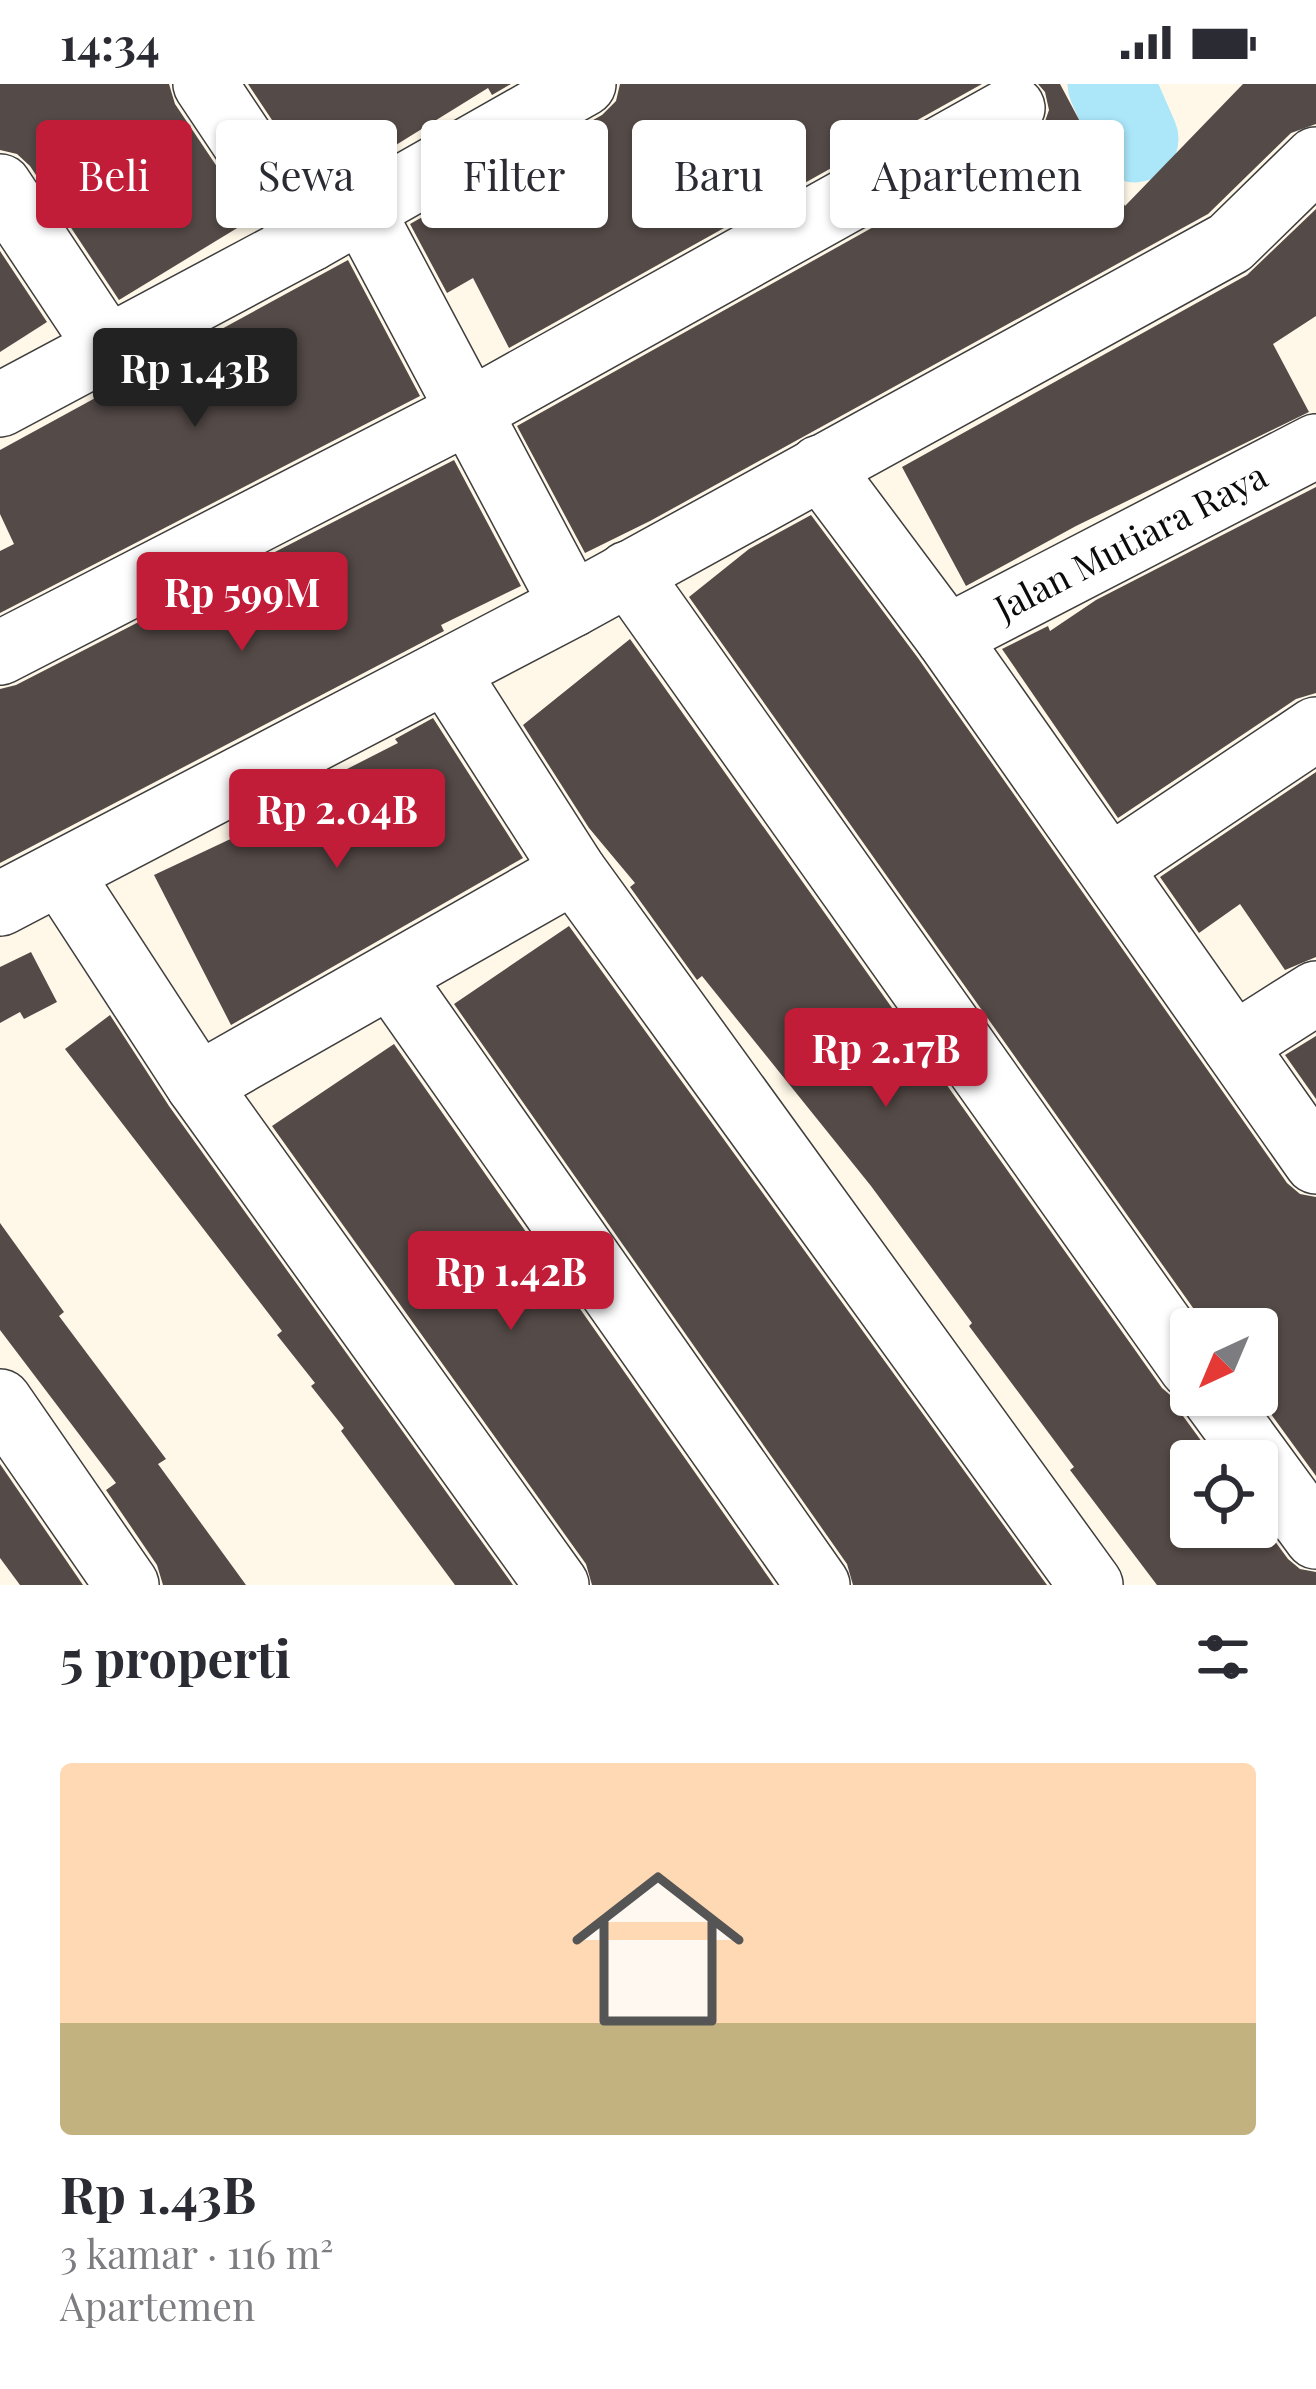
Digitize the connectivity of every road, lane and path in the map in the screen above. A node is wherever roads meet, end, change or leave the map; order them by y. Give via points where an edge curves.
1 (205, 84) edge
2 (584, 84) edge
3 (496, 104) edge
4 (1013, 108) dead end
5 (238, 120) edge
6 (1316, 159) edge
7 (397, 179) edge
8 (0, 186) edge
9 (330, 228) edge
10 (338, 228) edge
11 (107, 346) junction
12 (0, 405) edge
13 (468, 412) junction
14 (1316, 446) edge
15 (820, 467) junction
16 (628, 573) junction
17 (572, 604) junction
18 (947, 637) junction
19 (0, 653) edge
20 (446, 671) junction
21 (1316, 729) edge
22 (1110, 867) junction
23 (574, 871) junction
24 (60, 873) junction
25 (0, 904) edge
26 (392, 978) junction
27 (1316, 993) edge
28 (1234, 1045) junction
29 (198, 1085) junction
30 (1316, 1162) edge
31 (1170, 1337) edge
32 (0, 1401) edge
33 (1227, 1416) edge
34 (1316, 1537) edge
35 (127, 1585) edge
36 (556, 1585) edge
37 (818, 1585) edge
38 (1091, 1585) edge

1 - 5 street
2 - 3 street
3 - 7 street
4 - 13 street
6 - 15 street via 1230,243
8 - 11 street
9 - 11 street
10 - 13 street
11 - 12 street
13 - 17 street
13 - 19 street
14 - 18 street, Jalan Mutiara Raya
15 - 16 street
15 - 18 street
16 - 17 street
16 - 31 street
17 - 20 street
18 - 22 street
20 - 23 street
20 - 24 street
21 - 22 street
22 - 28 street
23 - 26 street
23 - 38 street
24 - 25 street
24 - 29 street
26 - 29 street
26 - 37 street
27 - 28 street
28 - 30 street
29 - 36 street
32 - 35 street
33 - 34 street

